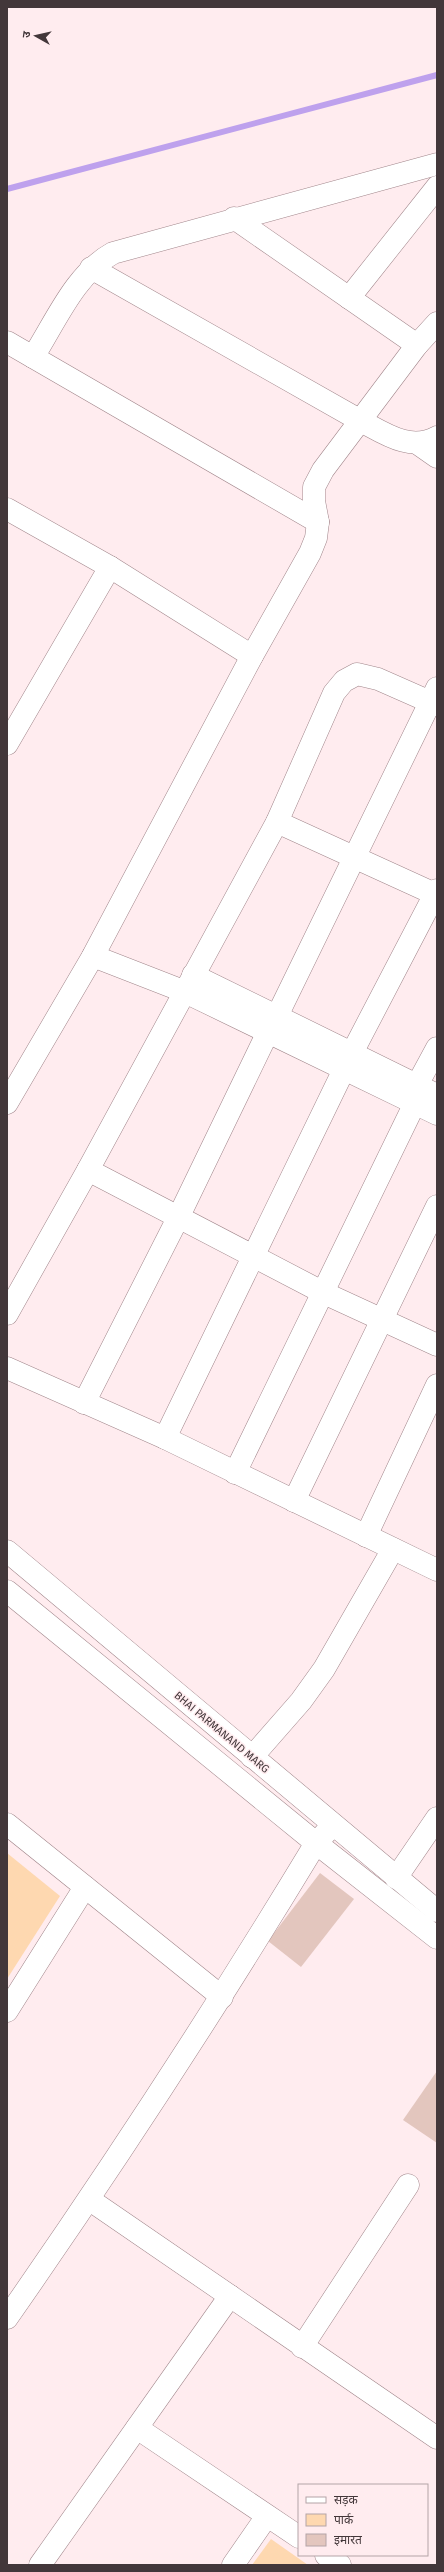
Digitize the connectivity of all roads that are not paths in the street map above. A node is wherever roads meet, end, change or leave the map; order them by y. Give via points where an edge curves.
1 (437, 164) edge
2 (437, 187) edge
3 (234, 218) junction
4 (91, 268) junction
5 (349, 298) junction
6 (437, 323) edge
7 (7, 342) edge
8 (417, 345) junction
9 (33, 357) junction
10 (361, 421) junction
11 (427, 440) edge
12 (437, 457) edge
13 (7, 509) edge
14 (318, 522) junction
15 (110, 567) junction
16 (252, 656) junction
17 (435, 698) edge
18 (7, 744) edge
19 (277, 822) junction
20 (355, 858) junction
21 (436, 893) edge
22 (93, 956) junction
23 (188, 983) junction
24 (272, 1025) junction
25 (437, 1048) edge
26 (348, 1061) junction
27 (416, 1094) junction
28 (437, 1095) edge
29 (7, 1103) edge
30 (437, 1114) edge
31 (88, 1170) junction
32 (437, 1206) edge
33 (178, 1218) junction
34 (255, 1257) junction
35 (324, 1293) junction
36 (7, 1314) edge
37 (383, 1320) junction
38 (437, 1345) edge
39 (7, 1368) edge
40 (437, 1385) edge
41 (84, 1403) junction
42 (165, 1438) junction
43 (235, 1473) junction
44 (294, 1501) junction
45 (366, 1536) junction
46 (393, 1549) junction
47 (7, 1551) edge
48 (435, 1566) edge
49 (7, 1591) edge
50 (252, 1757) junction
51 (437, 1818) edge
52 (7, 1824) edge
53 (333, 1825) junction
54 (316, 1843) junction
55 (396, 1878) junction
56 (85, 1887) junction
57 (437, 1911) edge
58 (437, 1938) edge
59 (222, 1997) junction
60 (7, 2011) edge
61 (408, 2184) dead end
62 (90, 2200) junction
63 (230, 2296) junction
64 (7, 2318) edge
65 (302, 2347) junction
66 (137, 2428) junction
67 (436, 2434) edge
68 (267, 2516) junction
69 (298, 2536) edge
70 (327, 2556) edge
71 (40, 2565) edge
72 (233, 2565) edge
73 (340, 2565) edge

1 - 3 street
2 - 5 street
3 - 4 street via 113,253
3 - 5 street
4 - 9 street
4 - 10 street
5 - 8 street
6 - 8 street
7 - 9 street
8 - 10 street
9 - 14 street
10 - 11 street via 401,441
10 - 14 street via 323,470 314,486
11 - 12 street
13 - 15 street
14 - 16 street via 316,538 310,553
15 - 16 street
15 - 18 street
16 - 22 street
17 - 19 street via 357,674 344,681 334,693
17 - 20 street
19 - 20 street
19 - 23 street
20 - 21 street
20 - 24 street
21 - 26 street
22 - 23 street
22 - 29 street
23 - 24 street
23 - 31 street
24 - 26 street
24 - 33 street
25 - 27 street
26 - 27 street
26 - 34 street
27 - 28 street
27 - 30 street
27 - 35 street
31 - 33 street
31 - 36 street
32 - 37 street
33 - 34 street
33 - 41 street
34 - 35 street
34 - 42 street
35 - 37 street
35 - 43 street
37 - 38 street
37 - 44 street
39 - 41 street
40 - 45 street
41 - 42 street
42 - 43 street
43 - 44 street
44 - 45 street
45 - 46 street
46 - 48 street
46 - 50 street via 324,1669
47 - 50 street, BHAI PARMANAND MARG
49 - 54 street
50 - 53 street, BHAI PARMANAND MARG
51 - 55 street
52 - 56 street
53 - 54 street
53 - 55 street, BHAI PARMANAND MARG
54 - 58 street
54 - 59 street
55 - 57 street, BHAI PARMANAND MARG
56 - 59 street
56 - 60 street
59 - 62 street
61 - 65 street
62 - 63 street
62 - 64 street
63 - 65 street
63 - 66 street
65 - 67 street
66 - 68 street
66 - 71 street
68 - 69 street
68 - 72 street
70 - 73 street

